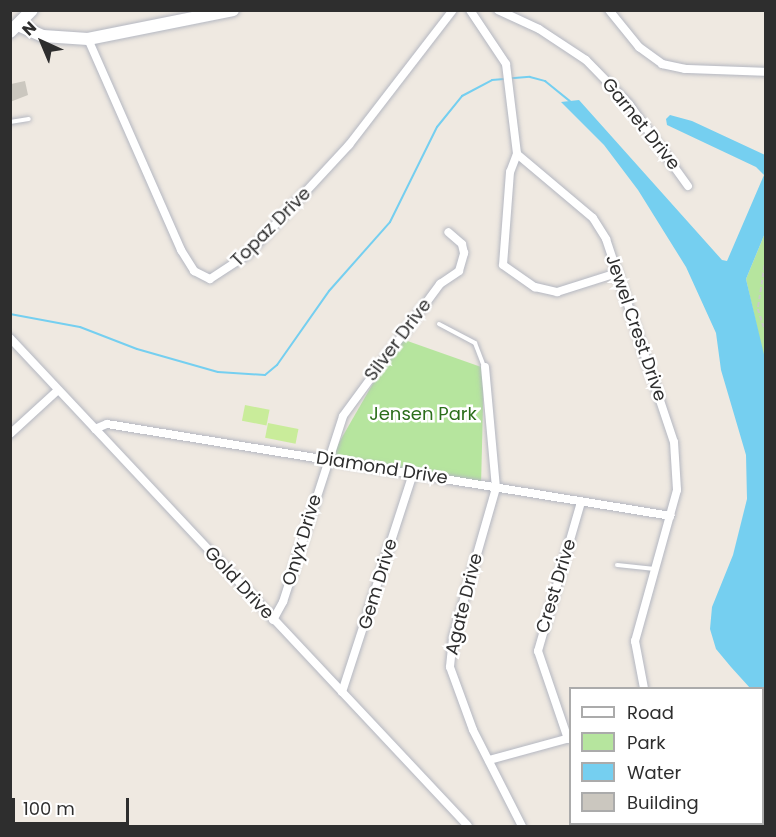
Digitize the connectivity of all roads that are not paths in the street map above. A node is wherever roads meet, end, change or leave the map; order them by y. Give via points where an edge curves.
1 (32, 10) edge
2 (233, 10) edge
3 (453, 10) edge
4 (470, 10) edge
5 (609, 10) edge
6 (499, 11) edge
7 (14, 29) edge
8 (88, 39) junction
9 (765, 72) edge
10 (29, 119) dead end
11 (10, 122) edge
12 (517, 154) junction
13 (688, 186) dead end
14 (448, 232) dead end
15 (617, 273) junction
16 (439, 324) dead end
17 (10, 338) edge
18 (485, 368) joint
19 (58, 390) junction
20 (95, 429) junction
21 (10, 434) edge
22 (328, 460) junction
23 (412, 474) junction
24 (496, 488) junction
25 (581, 502) junction
26 (671, 516) junction
27 (616, 565) dead end
28 (654, 570) junction
29 (273, 620) junction
30 (644, 687) edge
31 (342, 692) junction
32 (569, 738) edge
33 (489, 760) junction
34 (468, 826) edge
35 (522, 826) edge

1 - 7 street
2 - 8 street
3 - 8 street, Topaz Drive via 349,145 248,254 210,279 194,271 181,250
4 - 12 street via 506,64
5 - 9 street via 639,47 662,64 685,69
6 - 13 street, Garnet Drive via 547,34 586,60 629,104
7 - 8 street via 43,36
10 - 11 lane
12 - 15 street, Jewel Crest Drive via 593,218 606,239
12 - 15 street via 509,182 503,265 535,287 557,292
14 - 22 street, Silver Drive via 462,244 459,271 440,284 357,394 343,416
15 - 26 street, Jewel Crest Drive via 674,442 679,472
16 - 18 lane via 475,344
17 - 19 street, Gold Drive
18 - 24 street, Agate Drive
19 - 20 street, Gold Drive
19 - 21 street
20 - 22 street, Diamond Drive via 107,424
20 - 29 street, Gold Drive
22 - 23 street, Diamond Drive
22 - 29 street, Onyx Drive via 283,602
23 - 24 street, Diamond Drive
23 - 31 street, Gem Drive
24 - 25 street, Diamond Drive
24 - 33 street, Agate Drive via 449,658 456,687
25 - 26 street, Diamond Drive
25 - 32 street, Crest Drive via 538,651
26 - 28 street, Jewel Crest Drive
27 - 28 lane
28 - 30 street, Jewel Crest Drive via 636,640
29 - 31 street, Gold Drive
31 - 34 street, Gold Drive
32 - 33 street
33 - 35 street, Agate Drive

